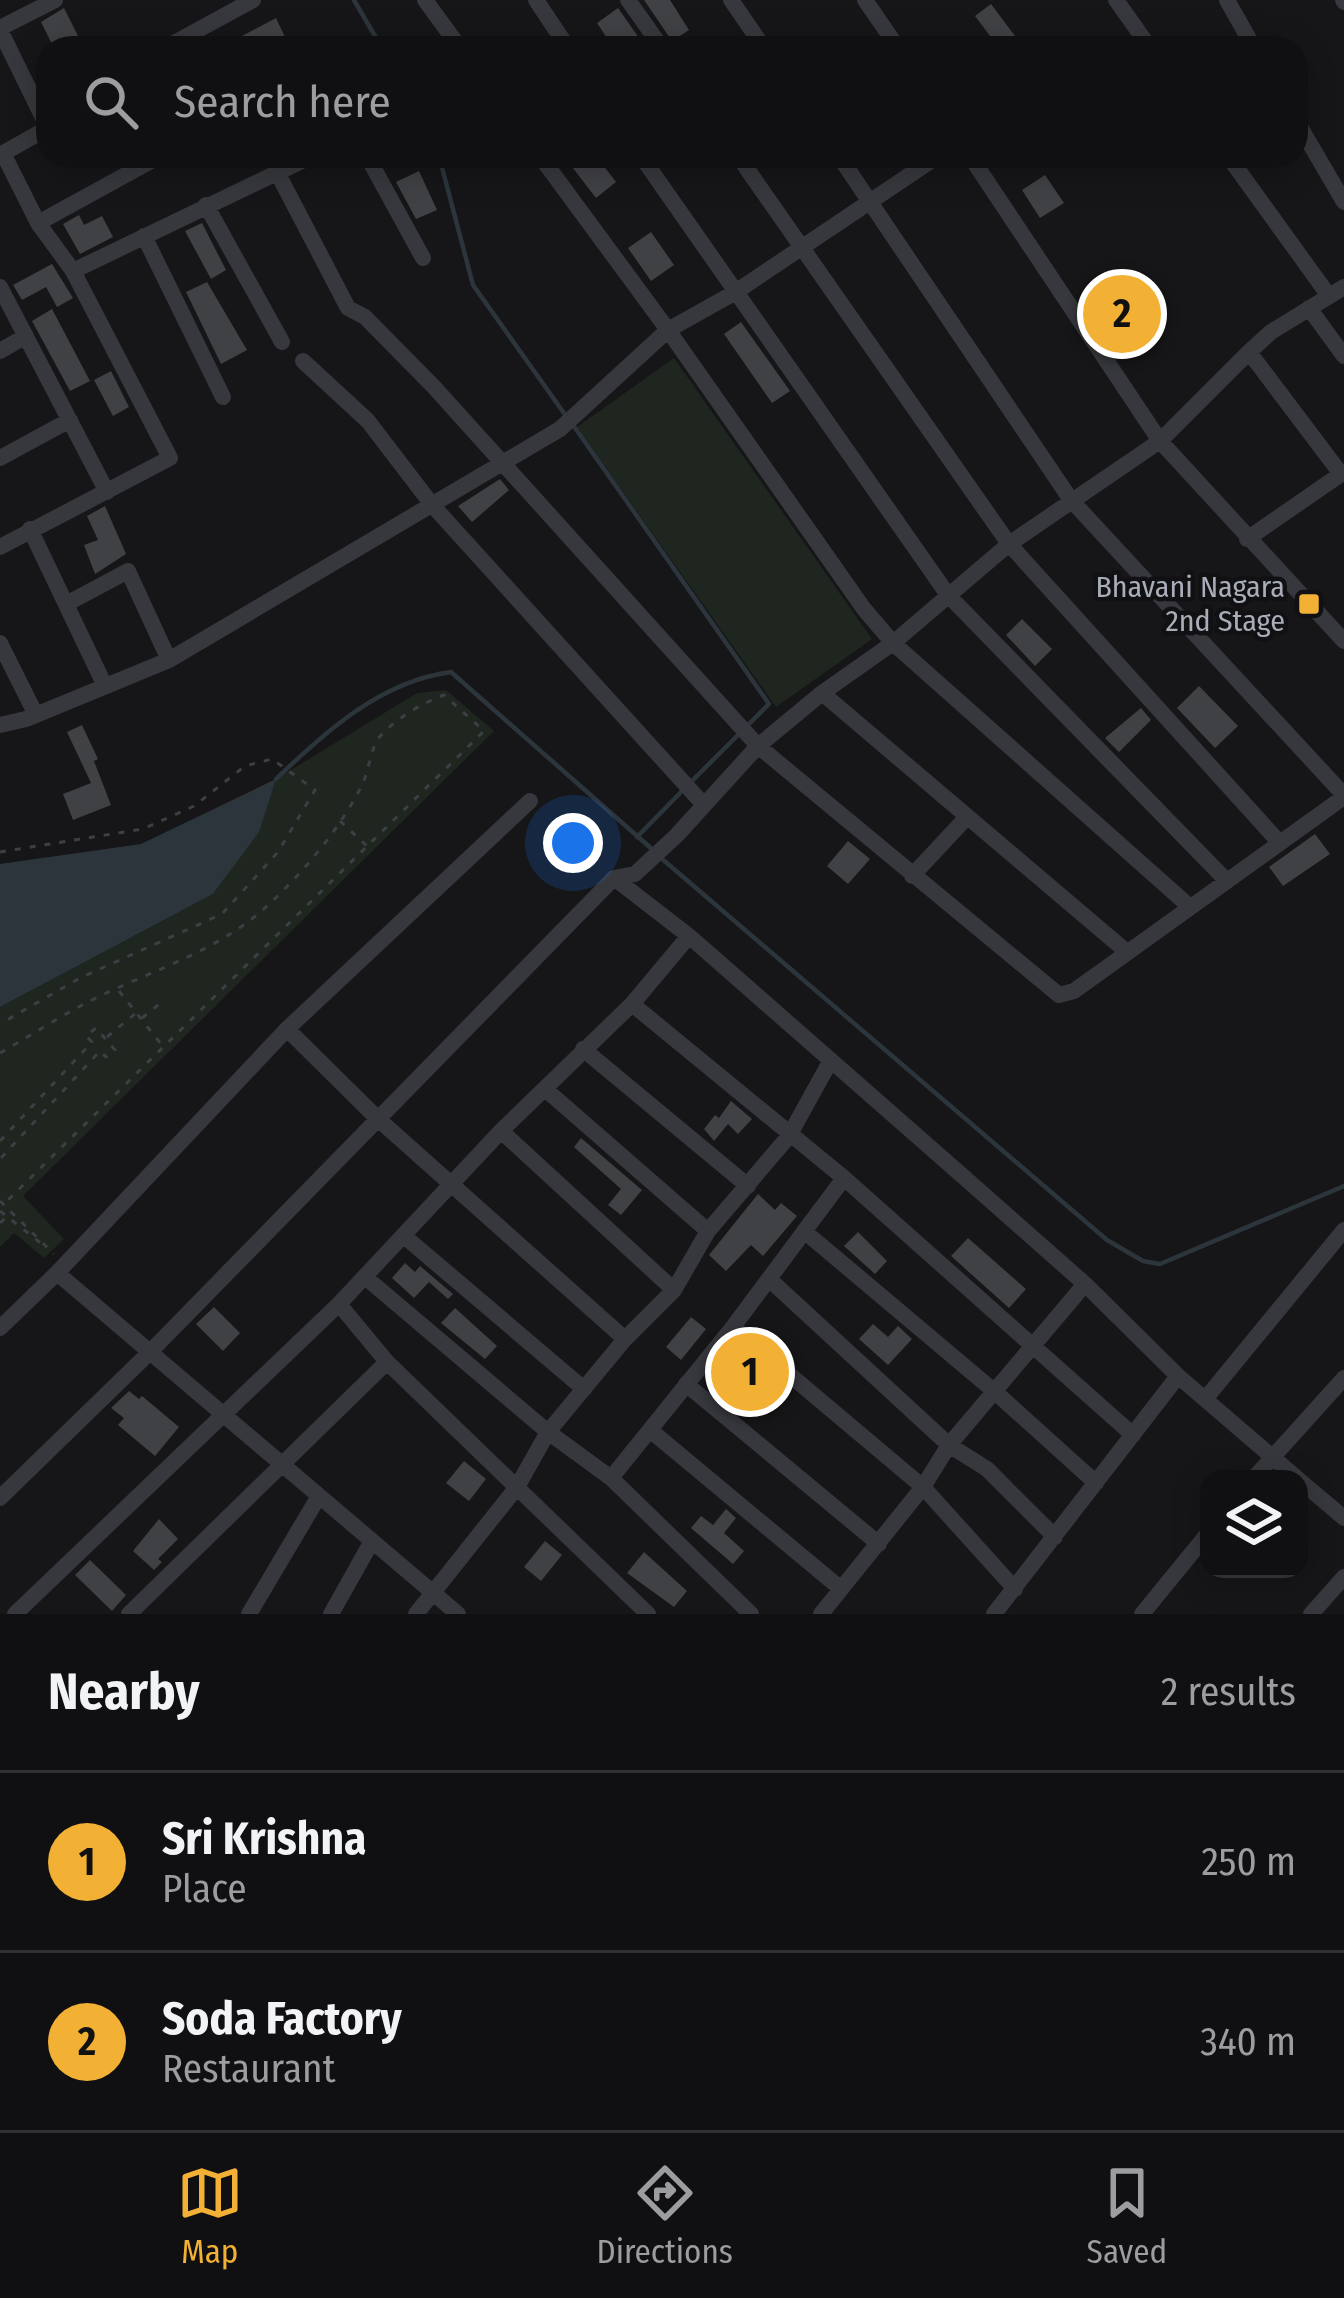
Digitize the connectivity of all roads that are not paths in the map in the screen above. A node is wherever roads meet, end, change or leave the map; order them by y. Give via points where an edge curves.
1 (55, 0) edge
2 (253, 0) edge
3 (425, 0) edge
4 (536, 0) edge
5 (628, 0) edge
6 (731, 0) edge
7 (865, 0) edge
8 (1116, 0) edge
9 (1226, 0) edge
10 (0, 29) edge
11 (187, 36) edge
12 (451, 36) edge
13 (560, 36) edge
14 (654, 36) edge
15 (756, 36) edge
16 (890, 36) edge
17 (1142, 36) edge
18 (1247, 36) edge
19 (36, 103) edge
20 (36, 135) edge
21 (1308, 140) edge
22 (2, 154) edge
23 (138, 168) edge
24 (289, 168) edge
25 (374, 168) edge
26 (549, 168) edge
27 (649, 168) edge
28 (746, 168) edge
29 (847, 168) edge
30 (919, 168) edge
31 (978, 168) edge
32 (1238, 168) edge
33 (278, 174) junction
34 (870, 200) junction
35 (1344, 202) edge
36 (206, 206) junction
37 (38, 223) junction
38 (144, 236) junction
39 (802, 247) junction
40 (423, 257) dead end
41 (73, 271) junction
42 (0, 287) edge
43 (1336, 291) edge
44 (734, 293) junction
45 (1310, 308) junction
46 (668, 330) junction
47 (26, 336) junction
48 (282, 341) dead end
49 (0, 351) edge
50 (1250, 352) junction
51 (1344, 356) edge
52 (303, 361) dead end
53 (223, 397) dead end
54 (70, 420) junction
55 (1160, 441) junction
56 (0, 458) edge
57 (501, 464) junction
58 (1343, 473) edge
59 (107, 492) junction
60 (1071, 500) junction
61 (433, 506) junction
62 (30, 529) junction
63 (1246, 539) junction
64 (1009, 544) junction
65 (0, 547) edge
66 (948, 596) junction
67 (66, 604) junction
68 (1342, 633) edge
69 (893, 643) junction
70 (0, 644) edge
71 (170, 660) junction
72 (105, 686) junction
73 (822, 694) junction
74 (37, 715) junction
75 (0, 725) edge
76 (758, 746) junction
77 (1344, 796) edge
78 (530, 801) dead end
79 (704, 805) junction
80 (965, 818) junction
81 (1279, 842) junction
82 (912, 876) junction
83 (614, 878) junction
84 (1225, 879) junction
85 (1189, 906) junction
86 (689, 936) junction
87 (1127, 952) junction
88 (632, 1004) junction
89 (287, 1029) junction
90 (583, 1049) junction
91 (831, 1060) junction
92 (545, 1089) junction
93 (378, 1118) junction
94 (501, 1131) junction
95 (789, 1136) junction
96 (844, 1178) junction
97 (452, 1186) junction
98 (748, 1186) junction
99 (1344, 1230) edge
100 (709, 1232) junction
101 (804, 1232) junction
102 (404, 1236) junction
103 (57, 1273) junction
104 (365, 1276) junction
105 (769, 1279) junction
106 (1085, 1284) junction
107 (674, 1290) junction
108 (339, 1304) junction
109 (733, 1327) junction
110 (0, 1328) edge
111 (625, 1339) junction
112 (1032, 1346) junction
113 (150, 1352) junction
114 (387, 1362) junction
115 (1178, 1376) junction
116 (1344, 1378) edge
117 (686, 1384) junction
118 (584, 1389) junction
119 (994, 1390) junction
120 (1206, 1398) junction
121 (223, 1413) junction
122 (650, 1430) junction
123 (548, 1432) junction
124 (1133, 1435) junction
125 (949, 1445) junction
126 (1271, 1456) junction
127 (282, 1464) junction
128 (1259, 1470) edge
129 (1288, 1470) edge
130 (610, 1478) junction
131 (1096, 1484) junction
132 (517, 1487) junction
133 (923, 1487) junction
134 (1308, 1487) edge
135 (319, 1496) junction
136 (0, 1498) edge
137 (1344, 1518) edge
138 (1055, 1537) junction
139 (373, 1541) junction
140 (1200, 1543) edge
141 (879, 1544) junction
142 (1344, 1577) edge
143 (841, 1588) junction
144 (1015, 1589) junction
145 (433, 1593) junction
146 (14, 1614) edge
147 (129, 1614) edge
148 (249, 1614) edge
149 (332, 1614) edge
150 (416, 1614) edge
151 (458, 1614) edge
152 (648, 1614) edge
153 (751, 1614) edge
154 (821, 1614) edge
155 (994, 1614) edge
156 (1142, 1614) edge
157 (1311, 1614) edge

1 - 10 street
2 - 11 street
3 - 12 street
4 - 13 street
5 - 14 street
6 - 15 street
7 - 16 street
8 - 17 street
9 - 18 street
10 - 19 street
20 - 22 street
21 - 35 street
22 - 37 street
23 - 37 street
24 - 33 street
25 - 40 street
26 - 46 street
27 - 44 street
28 - 39 street
29 - 34 street
30 - 34 street
31 - 55 street
32 - 43 street
33 - 36 street
33 - 57 street via 348,308 378,329
34 - 39 street
34 - 60 street
36 - 38 street
36 - 48 street
37 - 41 street
38 - 41 street
38 - 53 street
39 - 44 street
39 - 64 street
41 - 59 street via 170,458
42 - 47 street
43 - 45 street
44 - 46 street
44 - 66 street
45 - 50 street
45 - 51 street
46 - 57 street via 560,429
46 - 69 street
47 - 49 street
47 - 54 street
50 - 55 street
50 - 58 street
52 - 61 street via 368,421
54 - 56 street
54 - 59 street
55 - 60 street
55 - 63 street
57 - 61 street
57 - 76 street
58 - 63 street
59 - 62 street
60 - 64 street
60 - 77 street
61 - 71 street
61 - 79 street
62 - 65 street
62 - 67 street
63 - 68 street
64 - 66 street
64 - 81 street
66 - 69 street
66 - 84 street
67 - 71 street via 128,572
67 - 72 street
69 - 73 street
69 - 85 street
70 - 74 street
71 - 72 street
72 - 74 street
73 - 76 street
73 - 80 street
74 - 75 street
76 - 79 street
76 - 82 street
77 - 81 street
78 - 89 street
79 - 83 street via 635,874
80 - 82 street
80 - 87 street
81 - 84 street
82 - 87 street via 1059,995
83 - 86 street
83 - 93 street
84 - 85 street
85 - 87 street
86 - 88 street
86 - 91 street
88 - 90 street
88 - 95 street
89 - 93 street
89 - 103 street
90 - 92 street
90 - 98 street
91 - 95 street
91 - 106 street
92 - 94 street
92 - 100 street
93 - 97 street
93 - 113 street
94 - 97 street
94 - 107 street
95 - 96 street
95 - 98 street
96 - 101 street
96 - 112 street
97 - 102 street
97 - 111 street
98 - 100 street
99 - 120 street
100 - 107 street
101 - 105 street
101 - 119 street
102 - 104 street
102 - 118 street
103 - 110 street
103 - 113 street
104 - 108 street
104 - 123 street
105 - 109 street
105 - 125 street
106 - 112 street
106 - 115 street
107 - 111 street
108 - 114 street
108 - 121 street
109 - 117 street
109 - 133 street
111 - 118 street
112 - 119 street
112 - 124 street
113 - 121 street
113 - 136 street
114 - 127 street
114 - 132 street
115 - 120 street
115 - 124 street
116 - 126 street
117 - 122 street
117 - 141 street
118 - 123 street
119 - 125 street
119 - 131 street
120 - 126 street
121 - 127 street
121 - 146 street
122 - 130 street
122 - 143 street
123 - 130 street
123 - 132 street
124 - 131 street
125 - 133 street
125 - 138 street via 986,1469
126 - 128 street
126 - 129 street
127 - 135 street
127 - 147 street
130 - 153 street
131 - 138 street
132 - 145 street
132 - 152 street
133 - 141 street
133 - 144 street
134 - 137 street
135 - 139 street
135 - 148 street
138 - 144 street
139 - 145 street
139 - 149 street
140 - 156 street
141 - 143 street
142 - 157 street
143 - 154 street
144 - 155 street
145 - 150 street
145 - 151 street

